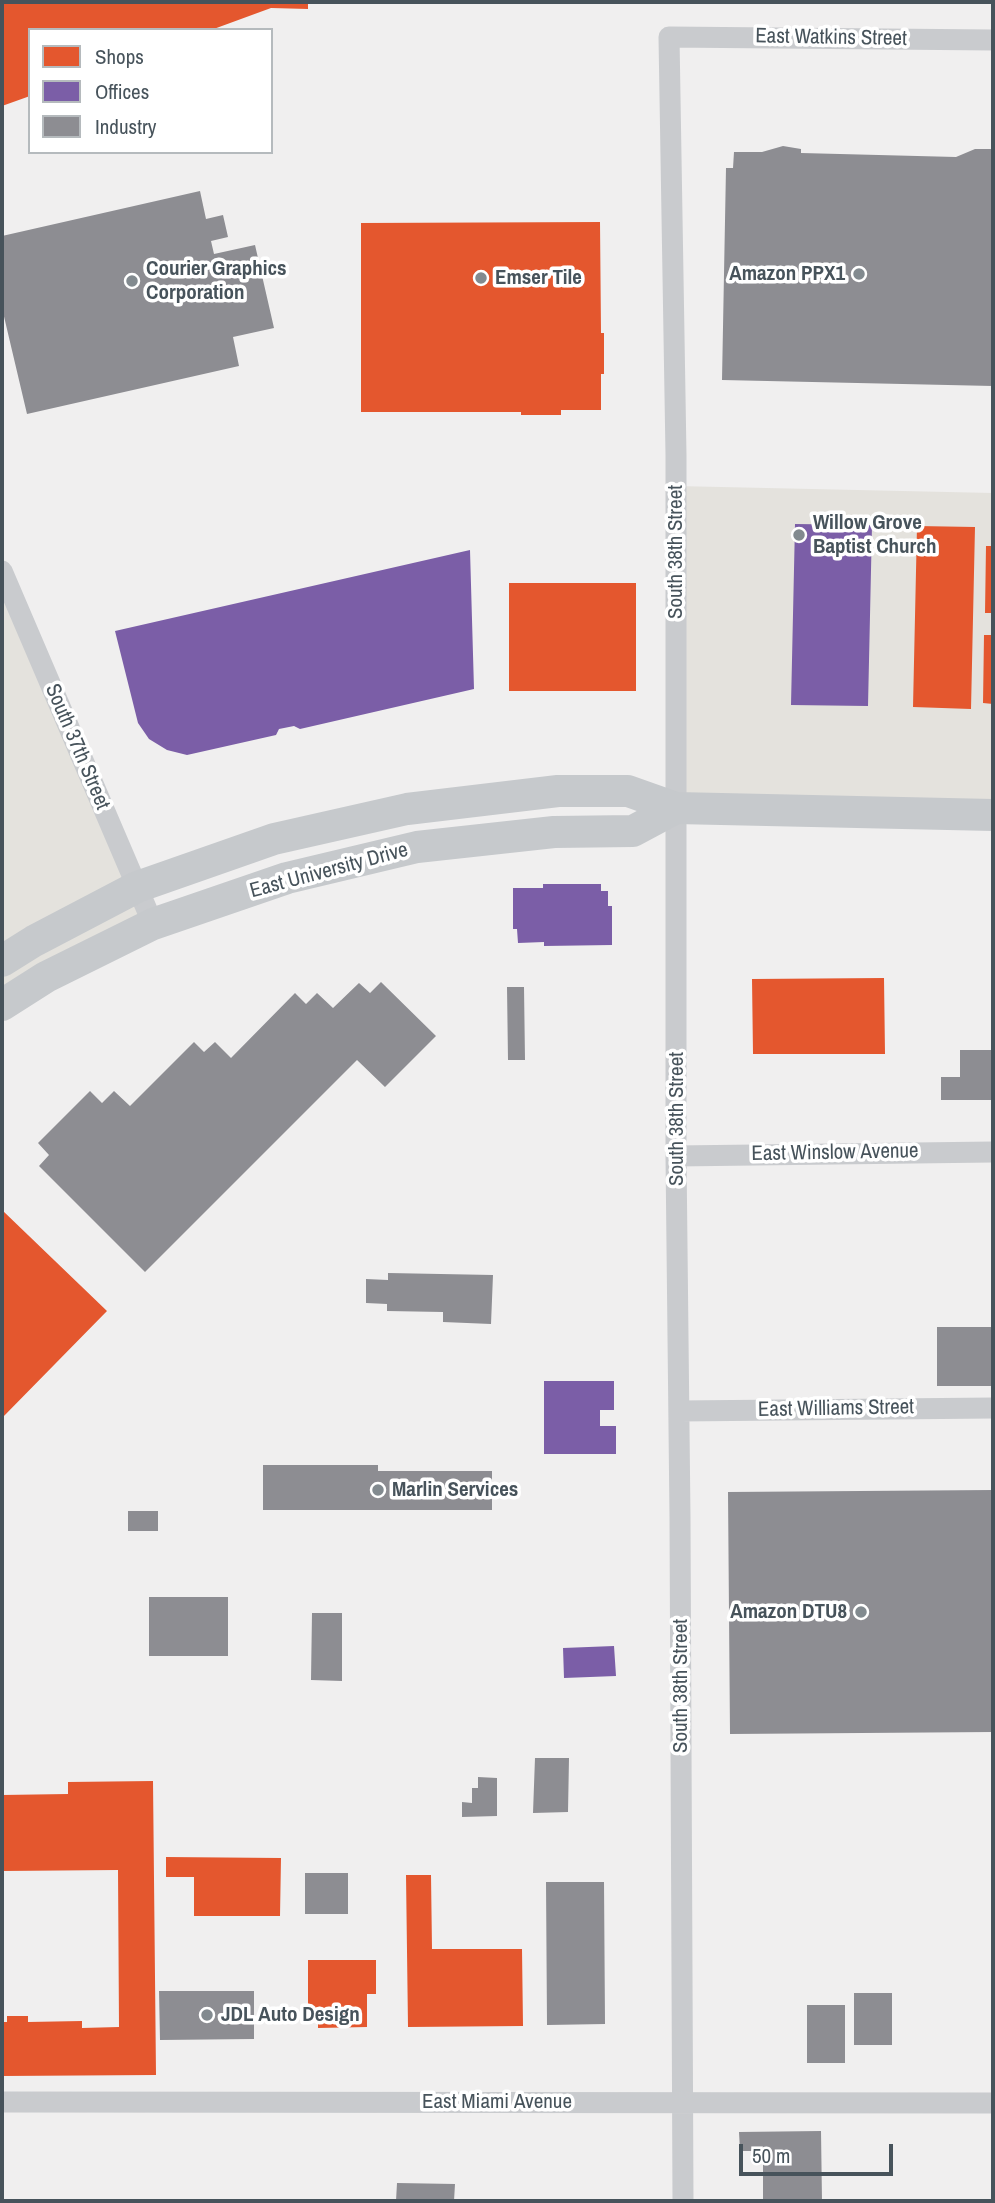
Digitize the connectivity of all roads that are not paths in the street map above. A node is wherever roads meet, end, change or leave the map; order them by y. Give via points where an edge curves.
1 (669, 37) joint
2 (993, 40) edge
3 (2, 570) edge
4 (676, 808) junction
5 (993, 815) edge
6 (137, 887) junction
7 (153, 924) junction
8 (2, 961) edge
9 (2, 1005) edge
10 (993, 1152) edge
11 (676, 1156) junction
12 (993, 1408) edge
13 (680, 1411) junction
14 (2, 2102) edge
15 (683, 2103) junction
16 (993, 2103) edge
17 (683, 2201) edge

1 - 2 street, East Watkins Street
1 - 4 street, South 38th Street
3 - 6 street, South 37th Street
4 - 5 main road, East University Drive
4 - 6 main road, East University Drive via 628,791 558,791 407,809 274,839
4 - 7 main road, East University Drive via 633,831 554,832 417,847 287,878
4 - 11 street, South 38th Street
6 - 7 street, South 37th Street
6 - 8 main road, East University Drive
7 - 9 main road, East University Drive via 46,977
10 - 11 street, East Winslow Avenue
11 - 13 street, South 38th Street
12 - 13 street, East Williams Street
13 - 15 street, South 38th Street
14 - 15 street, East Miami Avenue
15 - 16 street, East Miami Avenue
15 - 17 street, South 38th Street

